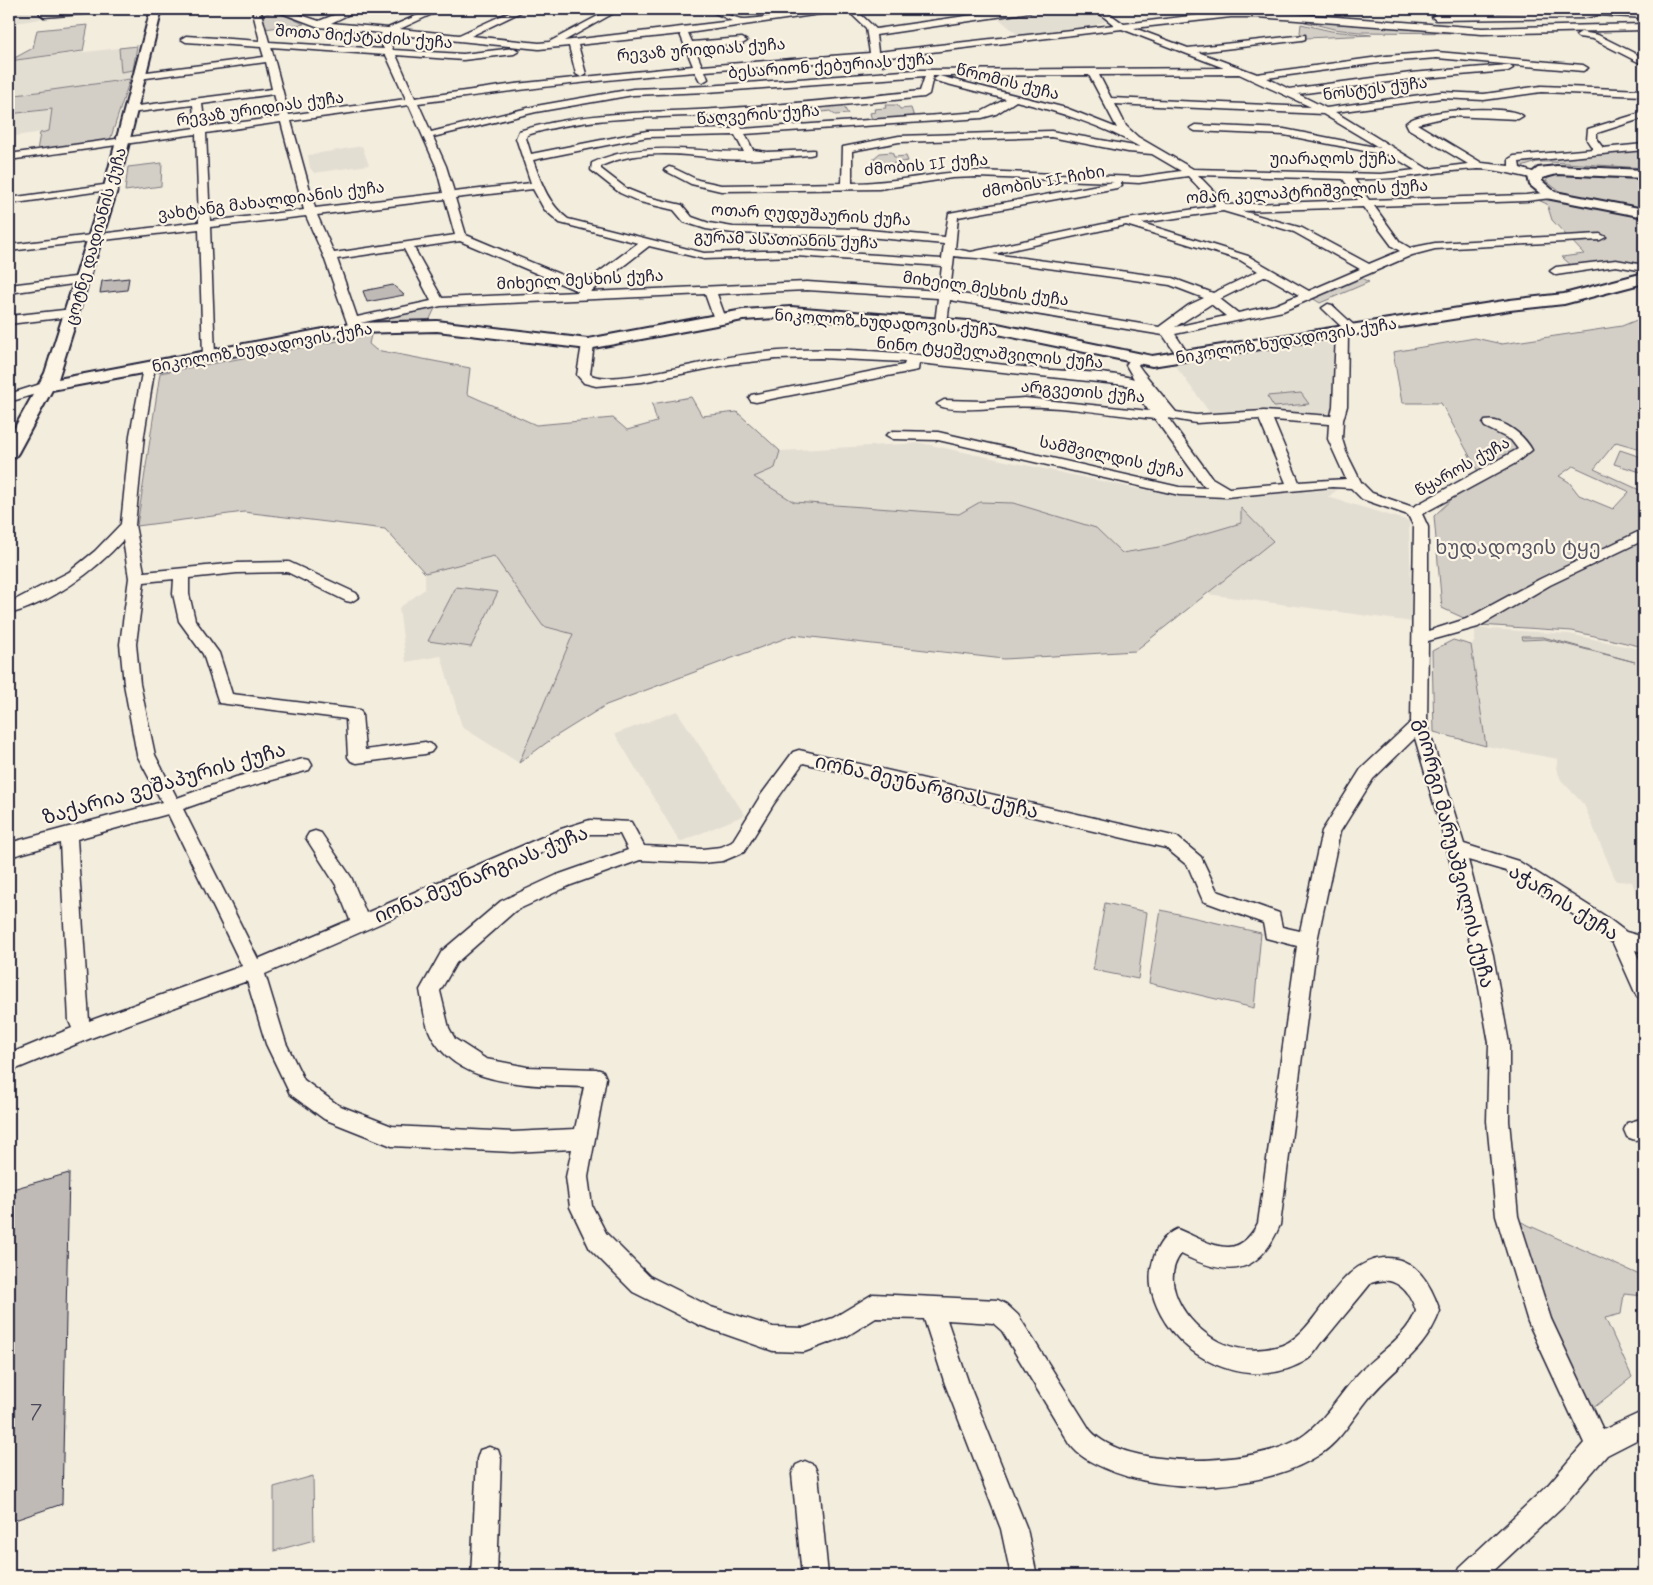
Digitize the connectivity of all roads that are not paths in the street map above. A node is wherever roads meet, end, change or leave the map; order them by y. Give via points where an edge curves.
1 (106, 9) edge
2 (156, 9) edge
3 (276, 9) edge
4 (356, 9) edge
5 (439, 9) edge
6 (523, 9) edge
7 (617, 9) edge
8 (710, 9) edge
9 (834, 9) edge
10 (850, 9) edge
11 (1030, 9) edge
12 (1098, 9) edge
13 (1563, 9) edge
14 (1327, 10) edge
15 (44, 11) edge
16 (256, 11) edge
17 (1595, 12) junction
18 (1644, 15) edge
19 (1288, 17) junction
20 (1397, 17) junction
21 (1416, 17) dead end
22 (1426, 17) dead end
23 (743, 22) junction
24 (320, 24) junction
25 (1121, 26) junction
26 (1401, 26) junction
27 (1644, 27) edge
28 (1343, 31) dead end
29 (386, 32) junction
30 (870, 33) junction
31 (1383, 35) dead end
32 (1302, 37) dead end
33 (686, 38) junction
34 (186, 39) dead end
35 (457, 40) junction
36 (742, 40) dead end
37 (265, 44) junction
38 (573, 44) junction
39 (1410, 45) dead end
40 (544, 46) junction
41 (1189, 50) junction
42 (389, 53) junction
43 (874, 55) junction
44 (1421, 55) junction
45 (270, 59) junction
46 (1511, 61) junction
47 (1644, 62) edge
48 (698, 67) junction
49 (1583, 68) dead end
50 (1092, 71) junction
51 (1241, 71) junction
52 (916, 73) junction
53 (581, 74) junction
54 (139, 76) junction
55 (929, 77) junction
56 (1256, 77) junction
57 (533, 84) junction
58 (707, 89) junction
59 (278, 91) junction
60 (1288, 92) junction
61 (1644, 93) edge
62 (1014, 98) junction
63 (197, 101) junction
64 (1108, 101) junction
65 (413, 102) junction
66 (536, 109) junction
67 (130, 110) junction
68 (1323, 111) junction
69 (727, 112) junction
70 (1644, 115) edge
71 (1518, 116) dead end
72 (284, 120) junction
73 (547, 126) junction
74 (1195, 128) dead end
75 (201, 131) junction
76 (739, 132) junction
77 (429, 135) junction
78 (1134, 139) junction
79 (122, 142) junction
80 (1644, 147) edge
81 (1154, 150) junction
82 (1599, 150) junction
83 (810, 152) dead end
84 (767, 155) junction
85 (9, 157) edge
86 (527, 158) junction
87 (1406, 158) junction
88 (1479, 166) junction
89 (669, 170) dead end
90 (1516, 170) junction
91 (1189, 172) junction
92 (1426, 172) junction
93 (1644, 174) edge
94 (1535, 176) junction
95 (1347, 177) junction
96 (1139, 180) junction
97 (538, 185) junction
98 (847, 185) junction
99 (111, 187) junction
100 (1551, 194) junction
101 (450, 196) junction
102 (9, 201) edge
103 (1368, 204) junction
104 (1224, 208) junction
105 (310, 212) junction
106 (1644, 213) edge
107 (1127, 222) junction
108 (205, 225) junction
109 (1600, 236) dead end
110 (95, 237) junction
111 (461, 237) junction
112 (647, 242) junction
113 (407, 246) junction
114 (9, 248) edge
115 (949, 252) junction
116 (1408, 252) junction
117 (971, 254) junction
118 (330, 257) junction
119 (1644, 268) edge
120 (1369, 269) junction
121 (1267, 271) junction
122 (1556, 271) dead end
123 (1644, 278) edge
124 (84, 280) junction
125 (9, 289) edge
126 (709, 289) junction
127 (584, 292) junction
128 (944, 295) junction
129 (1309, 296) junction
130 (1211, 297) junction
131 (438, 302) junction
132 (1328, 308) dead end
133 (73, 313) junction
134 (1236, 318) junction
135 (720, 319) junction
136 (9, 320) edge
137 (941, 323) junction
138 (354, 324) junction
139 (1347, 331) junction
140 (1164, 332) junction
141 (588, 344) junction
142 (209, 355) junction
143 (878, 357) junction
144 (1184, 357) junction
145 (1136, 359) junction
146 (149, 366) junction
147 (47, 386) junction
148 (9, 398) edge
149 (756, 398) dead end
150 (944, 404) dead end
151 (1264, 415) junction
152 (1160, 416) junction
153 (1336, 420) junction
154 (1490, 424) dead end
155 (893, 435) dead end
156 (9, 453) edge
157 (1355, 484) junction
158 (1294, 486) junction
159 (1226, 493) junction
160 (1414, 512) junction
161 (128, 525) junction
162 (1644, 534) edge
163 (182, 573) junction
164 (137, 578) junction
165 (351, 597) dead end
166 (9, 609) edge
167 (1421, 638) junction
168 (1419, 724) junction
169 (425, 748) dead end
170 (303, 765) dead end
171 (173, 806) junction
172 (68, 834) junction
173 (315, 838) dead end
174 (1456, 849) junction
175 (9, 850) edge
176 (639, 853) junction
177 (361, 923) junction
178 (1620, 938) junction
179 (1307, 941) junction
180 (1644, 945) edge
181 (254, 970) junction
182 (1644, 991) edge
183 (84, 1032) junction
184 (9, 1063) edge
185 (583, 1139) junction
186 (932, 1310) junction
187 (1644, 1423) edge
188 (1598, 1446) junction
189 (489, 1459) dead end
190 (805, 1474) dead end
191 (484, 1576) edge
192 (815, 1576) edge
193 (1024, 1576) edge
194 (1469, 1576) edge

1 - 15 street
2 - 54 main road, ცოტნე დადიანის ქუჩა
3 - 16 street
3 - 24 street
4 - 24 street
5 - 29 street
6 - 35 street
7 - 40 street
8 - 23 street
9 - 23 street
10 - 30 street via 871,28
11 - 30 street
12 - 25 street
13 - 17 street
14 - 20 street
16 - 37 street
17 - 18 street
17 - 22 street via 1524,17
19 - 25 street, რევაზ ურიდიას ქუჩა via 1231,14
19 - 26 street, რევაზ ურიდიას ქუჩა
19 - 28 street, რევაზ ურიდიას ქუჩა
20 - 21 street
20 - 26 street
23 - 33 street
24 - 29 street
25 - 41 street
25 - 43 street, რევაზ ურიდიას ქუჩა
26 - 27 street, რევაზ ურიდიას ქუჩა via 1518,31
29 - 35 street
29 - 42 street via 384,37
30 - 43 street
31 - 47 street via 1590,34
32 - 41 street
33 - 36 street
33 - 38 street
33 - 48 street
34 - 37 street, შოთა მიქატაძის ქუჩა
35 - 40 street
37 - 42 street, შოთა მიქატაძის ქუჩა
37 - 45 street
38 - 40 street
38 - 53 street
39 - 44 street
40 - 42 street, შოთა მიქატაძის ქუჩა via 473,57
41 - 51 street
42 - 65 street
43 - 48 street, რევაზ ურიდიას ქუჩა
43 - 52 street, წრომის ქუჩა via 877,60
44 - 46 street
44 - 56 street
45 - 54 street
45 - 59 street
46 - 49 street
46 - 60 street via 1516,66 1514,68 1411,76
48 - 53 street, რევაზ ურიდიას ქუჩა
48 - 57 street, რევაზ ურიდიას ქუჩა
48 - 58 street
50 - 51 street, ბესარიონ ქებურიას ქუჩა
50 - 52 street, ბესარიონ ქებურიას ქუჩა
50 - 64 street
51 - 56 street
52 - 55 street, წრომის ქუჩა
52 - 58 street, ბესარიონ ქებურიას ქუჩა
53 - 57 street, რევაზ ურიდიას ქუჩა
54 - 67 main road, ცოტნე დადიანის ქუჩა
55 - 62 street, წრომის ქუჩა
55 - 69 street via 924,94
56 - 60 street
57 - 65 street, რევაზ ურიდიას ქუჩა
58 - 66 street, ბესარიონ ქებურიას ქუჩა via 633,92
58 - 69 street
59 - 63 street
59 - 72 street
60 - 68 street
61 - 68 street, ნოსტეს ქუჩა via 1541,89 1484,97 1442,95
62 - 76 street, წაღვერის ქუჩა via 992,112 968,117 820,124
62 - 78 street, წრომის ქუჩა via 1083,116
63 - 67 street
63 - 75 street
64 - 68 street, ნოსტეს ქუჩა
64 - 78 street via 1119,123
65 - 72 street, რევაზ ურიდიას ქუჩა
65 - 77 street
66 - 73 street
66 - 77 street, ბესარიონ ქებურიას ქუჩა
67 - 79 main road, ცოტნე დადიანის ქუჩა
68 - 87 street
69 - 73 street via 608,118
69 - 76 street
70 - 82 street via 1592,131 1592,140
71 - 88 street via 1470,111 1411,123
72 - 75 street, რევაზ ურიდიას ქუჩა
72 - 105 street
73 - 86 street, გურამ ასათიანის ქუჩა via 523,133 521,138
74 - 87 street via 1293,133
75 - 79 street, რევაზ ურიდიას ქუჩა
75 - 108 street
76 - 84 street via 749,152
76 - 86 street, წაღვერის ქუჩა via 647,134
77 - 101 street
78 - 81 street, წრომის ქუჩა
79 - 85 street, რევაზ ურიდიას ქუჩა
79 - 99 main road, ცოტნე დადიანის ქუჩა
80 - 82 street
81 - 91 street, წრომის ქუჩა
81 - 98 street via 1128,149 1051,134 899,139 847,149
82 - 90 street via 1514,159
83 - 84 street
84 - 115 street, ოთარ ღუდუშაურის ქუჩა via 639,153 605,160 596,165 596,170 605,180 628,194 678,207 684,217 711,226 746,230 862,232
86 - 97 street, გურამ ასათიანის ქუჩა
87 - 92 street
88 - 90 street, უიარაღოს ქუჩა
88 - 92 street, უიარაღოს ქუჩა
89 - 98 street, ძმობის II ქუჩა via 695,182 720,188
90 - 94 street, უიარაღოს ქუჩა
91 - 95 street, უიარაღოს ქუჩა
91 - 96 street, ძმობის II ქუჩა
91 - 104 street, წრომის ქუჩა
92 - 95 street, უიარაღოს ქუჩა
93 - 94 main road via 1557,170 1543,171
94 - 100 main road via 1534,182
95 - 103 street
96 - 98 street, ძმობის II ქუჩა via 978,174 879,186
96 - 115 street, ძმობის II ჩიხი via 952,215
97 - 101 street, ვახტანგ მახალდიანის ქუჩა
97 - 112 street, გურამ ასათიანის ქუჩა via 556,217
99 - 102 street
99 - 110 main road, ცოტნე დადიანის ქუჩა
100 - 103 street, ომარ კელაპტრიშვილის ქუჩა via 1526,198
100 - 106 main road
101 - 105 street, ვახტანგ მახალდიანის ქუჩა
101 - 111 street
103 - 104 street, ომარ კელაპტრიშვილის ქუჩა
103 - 116 street via 1396,244
104 - 107 street, ომარ კელაპტრიშვილის ქუჩა
104 - 120 street via 1298,230
105 - 108 street, ვახტანგ მახალდიანის ქუჩა
105 - 118 street
107 - 117 street, ომარ კელაპტრიშვილის ქუჩა
107 - 121 street via 1228,252
108 - 110 street, ვახტანგ მახალდიანის ქუჩა
108 - 142 street via 205,307
109 - 116 street, მიხეილ მესხის ქუჩა via 1452,244
110 - 114 street, ვახტანგ მახალდიანის ქუჩა
110 - 124 main road, ცოტნე დადიანის ქუჩა
111 - 113 street
111 - 127 street
112 - 115 street, გურამ ასათიანის ქუჩა via 704,256
112 - 127 street
113 - 118 street
113 - 131 street
115 - 117 street, ომარ კელაპტრიშვილის ქუჩა
115 - 128 street
116 - 120 street, მიხეილ მესხის ქუჩა
117 - 130 street via 1163,280 1199,289
118 - 138 street
119 - 122 street via 1616,262
120 - 129 street, მიხეილ მესხის ქუჩა
121 - 129 street
121 - 130 street
123 - 139 main road, ნიკოლოზ ხუდადოვის ქუჩა via 1564,299
124 - 125 street
124 - 133 main road, ცოტნე დადიანის ქუჩა
126 - 127 street, მიხეილ მესხის ქუჩა
126 - 128 street, მიხეილ მესხის ქუჩა via 808,286
126 - 135 street
127 - 131 street, მიხეილ მესხის ქუჩა
128 - 137 street
128 - 140 street, მიხეილ მესხის ქუჩა
129 - 134 street, მიხეილ მესხის ქუჩა via 1279,308
130 - 134 street
130 - 140 street via 1180,315
131 - 138 street, მიხეილ მესხის ქუჩა
132 - 139 street
133 - 136 street
133 - 147 main road, ცოტნე დადიანის ქუჩა
134 - 140 street, მიხეილ მესხის ქუჩა
135 - 137 main road, ნიკოლოზ ხუდადოვის ქუჩა via 755,313 791,312
135 - 141 main road, ნიკოლოზ ხუდადოვის ქუჩა
137 - 145 main road, ნიკოლოზ ხუდადოვის ქუჩა via 992,328
138 - 141 main road, ნიკოლოზ ხუდადოვის ქუჩა via 437,326
138 - 142 main road, ნიკოლოზ ხუდადოვის ქუჩა
139 - 144 main road, ნიკოლოზ ხუდადოვის ქუჩა
139 - 153 street, წყაროს ქუჩა
140 - 144 street
141 - 143 street, ნინო ტყეშელაშვილის ქუჩა via 583,375 596,382 652,377 743,357
142 - 146 main road, ნიკოლოზ ხუდადოვის ქუჩა
143 - 149 street via 914,365
143 - 152 street, ნინო ტყეშელაშვილის ქუჩა via 1128,381 1136,384
144 - 145 main road, ნიკოლოზ ხუდადოვის ქუჩა via 1152,361
145 - 151 street via 1132,365 1137,374 1172,415 1196,419
146 - 147 main road, ნიკოლოზ ხუდადოვის ქუჩა
146 - 161 street via 137,435
147 - 148 street, ნიკოლოზ ხუდადოვის ქუჩა
147 - 156 main road, ცოტნე დადიანის ქუჩა
150 - 152 street, არგვეთის ქუჩა via 982,406 1025,402
151 - 153 street
151 - 158 street
152 - 159 street, ნინო ტყეშელაშვილის ქუჩა via 1207,481
153 - 157 street, წყაროს ქუჩა via 1335,439
154 - 160 street, წყაროს ქუჩა via 1515,436 1525,450 1503,466
155 - 159 street, სამშვილდის ქუჩა via 938,436 1178,491
157 - 158 street, სამშვილდის ქუჩა
157 - 160 street, წყაროს ქუჩა via 1367,496
158 - 159 street, სამშვილდის ქუჩა
160 - 167 street, გიორგი მარუაშვილის ქუჩა via 1421,527
161 - 164 street
161 - 166 street via 83,571
162 - 167 street via 1545,582 1472,624
163 - 164 street
163 - 165 street via 289,567
163 - 169 street via 181,594 186,621 211,652 226,699 354,714 357,757
164 - 171 street via 128,644 132,684 146,755
167 - 168 street, გიორგი მარუაშვილის ქუჩა
168 - 174 street, გიორგი მარუაშვილის ქუჩა
168 - 179 street via 1367,774 1331,831
170 - 171 street, ზაქარია ვეშაპურის ქუჩა
171 - 172 street, ზაქარია ვეშაპურის ქუჩა
171 - 181 street
172 - 175 street, ზაქარია ვეშაპურის ქუჩა
172 - 183 street via 79,1021
173 - 177 street via 344,882
174 - 178 street, აჭარის ქუჩა via 1512,866
174 - 188 street, გიორგი მარუაშვილის ქუჩა via 1483,955 1499,1043 1498,1121 1507,1216 1540,1322
176 - 177 street, იონა მეუნარგიას ქუჩა via 625,827 590,827
176 - 179 street, იონა მეუნარგიას ქუჩა via 702,856 738,848 799,756 1171,842 1195,862 1210,896 1272,918 1273,932
176 - 185 street via 564,880 508,906 449,957 430,990 439,1031 448,1045 482,1067 527,1076 596,1078
177 - 181 street, იონა მეუნარგიას ქუჩა
178 - 180 street, აჭარის ქუჩა
178 - 182 street
179 - 186 street via 1269,1225 1262,1242 1248,1256 1233,1259 1217,1258 1177,1240 1162,1260 1160,1287 1168,1308 1193,1338 1211,1351 1233,1359 1260,1361 1300,1350 1363,1275 1382,1268 1400,1272 1412,1280 1428,1311 1422,1327 1366,1382 1317,1442 1300,1453 1245,1469 1189,1472 1128,1466 1084,1443 1010,1323 998,1312
181 - 183 street, იონა მეუნარგიას ქუჩა
181 - 185 street via 276,1044 297,1087 330,1112 392,1136 512,1142
183 - 184 street, იონა მეუნარგიას ქუჩა
185 - 186 street via 577,1177 581,1207 598,1241 640,1284 706,1317 773,1339 804,1340 838,1328 873,1306
186 - 193 street via 957,1384 1014,1529
187 - 188 street
188 - 194 street via 1556,1494
189 - 191 street
190 - 192 street

